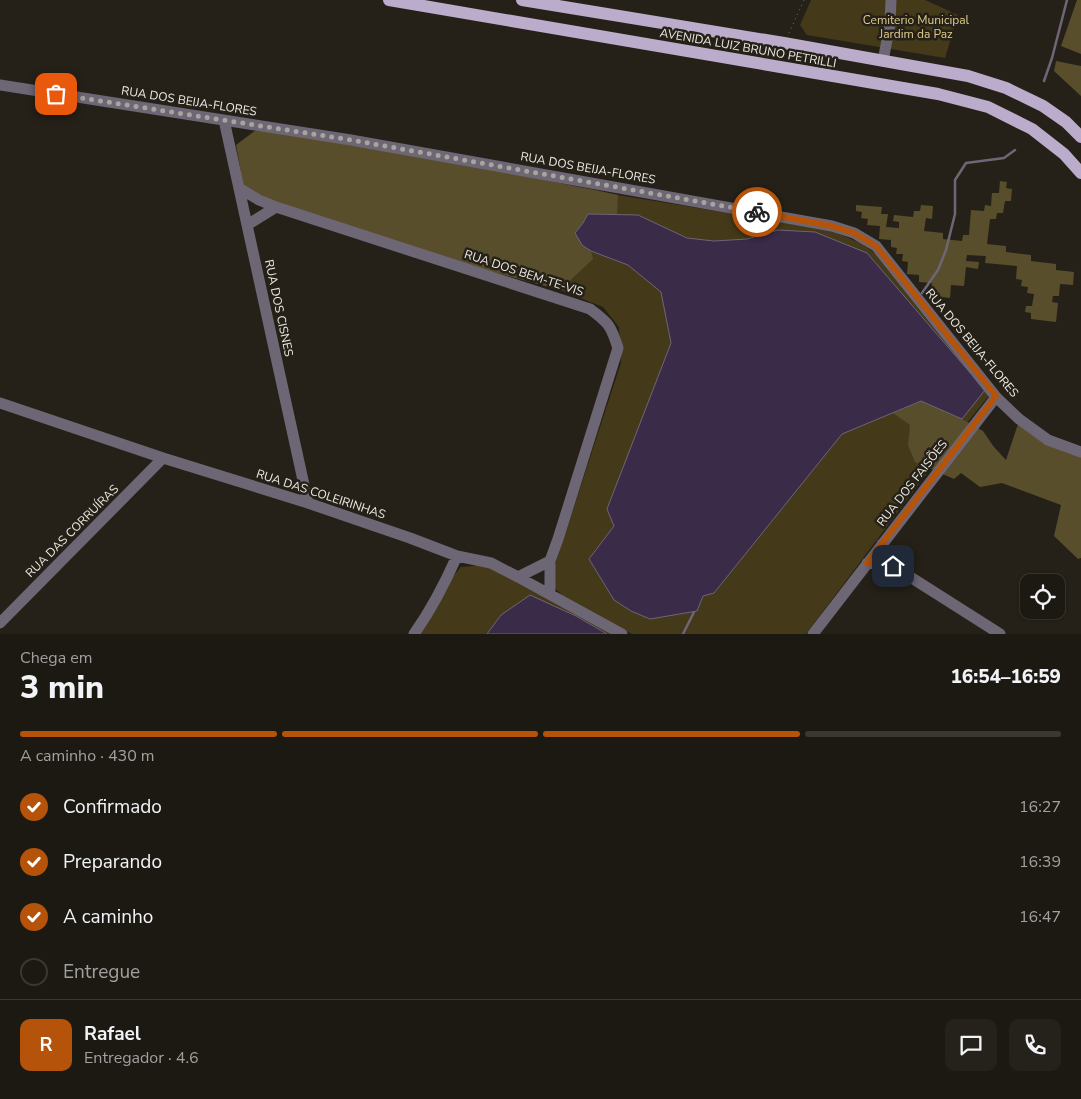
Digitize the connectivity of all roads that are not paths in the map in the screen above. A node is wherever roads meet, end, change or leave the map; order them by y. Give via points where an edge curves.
1 (389, 0) edge
2 (522, 0) edge
3 (891, 0) edge
4 (558, 3) edge
5 (883, 61) junction
6 (0, 85) edge
7 (224, 120) junction
8 (1081, 136) edge
9 (1081, 173) edge
10 (239, 188) junction
11 (276, 207) junction
12 (247, 225) junction
13 (996, 396) junction
14 (0, 403) edge
15 (1081, 452) edge
16 (163, 458) junction
17 (308, 503) junction
18 (882, 544) junction
19 (457, 556) junction
20 (550, 561) junction
21 (867, 563) junction
22 (893, 566) junction
23 (518, 577) junction
24 (550, 594) junction
25 (0, 623) edge
26 (414, 634) edge
27 (622, 634) edge
28 (813, 634) edge
29 (1000, 634) edge

1 - 9 main road, AVENIDA LUIZ BRUNO PETRILLI via 938,94 988,108 1032,129 1064,154
2 - 4 main road, AVENIDA LUIZ BRUNO PETRILLI
3 - 5 street
4 - 5 main road, AVENIDA LUIZ BRUNO PETRILLI
5 - 8 main road, AVENIDA LUIZ BRUNO PETRILLI via 968,76 1006,88 1043,106
6 - 7 street, RUA DOS BEIJA-FLORES
7 - 10 street, RUA DOS CISNES
7 - 13 street, RUA DOS BEIJA-FLORES via 822,224 854,233 876,246
10 - 11 street, RUA DOS BEM-TE-VIS
10 - 12 street, RUA DOS CISNES
11 - 12 street
11 - 20 street, RUA DOS BEM-TE-VIS via 590,309 605,320 618,348
12 - 17 street, RUA DOS CISNES
13 - 15 street, RUA DOS BEIJA-FLORES via 1019,419 1048,440
13 - 18 street, RUA DOS FAISÕES
14 - 16 street, RUA DAS COLEIRINHAS
16 - 17 street, RUA DAS COLEIRINHAS
16 - 25 street, RUA DAS CORRUÍRAS
17 - 19 street, RUA DAS COLEIRINHAS
18 - 21 street, RUA DOS FAISÕES
18 - 22 street
19 - 23 street, RUA DAS COLEIRINHAS via 491,563
19 - 26 street
20 - 23 street
20 - 24 street, RUA DOS BEM-TE-VIS
21 - 22 street
21 - 28 street, RUA DOS FAISÕES
22 - 29 street
23 - 24 street, RUA DAS COLEIRINHAS
24 - 27 street, RUA DAS COLEIRINHAS

